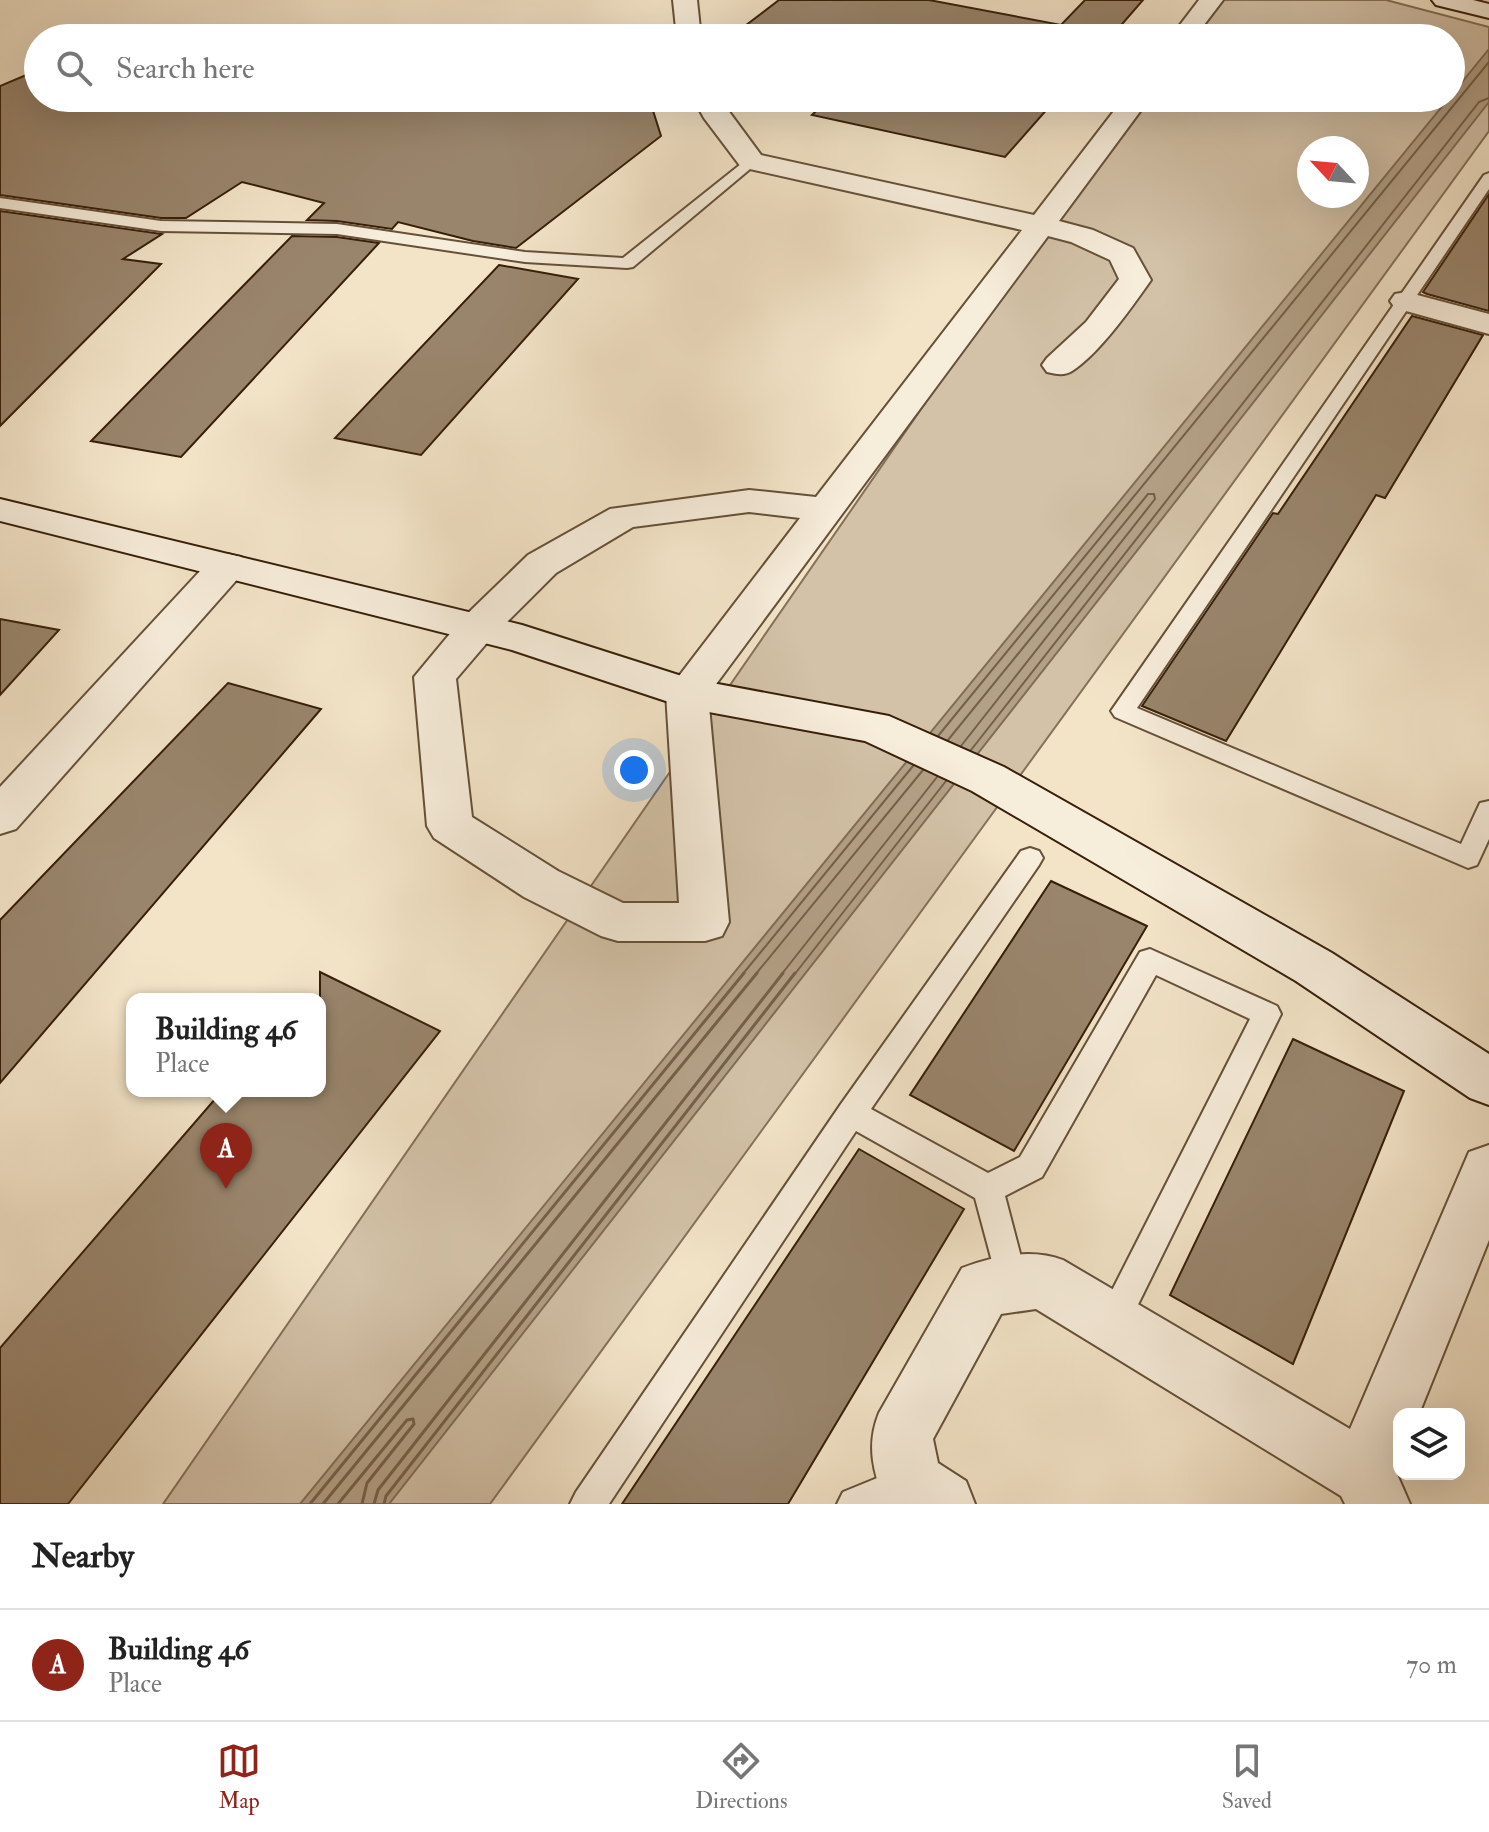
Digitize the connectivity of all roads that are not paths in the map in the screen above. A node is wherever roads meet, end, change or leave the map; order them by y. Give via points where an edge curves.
1 (685, 0) edge
2 (1211, 0) edge
3 (1444, 0) edge
4 (1489, 11) edge
5 (688, 24) edge
6 (1193, 24) edge
7 (713, 112) edge
8 (1126, 112) edge
9 (751, 161) junction
10 (1489, 178) edge
11 (0, 203) edge
12 (1041, 225) junction
13 (1406, 301) junction
14 (1489, 324) edge
15 (1059, 365) dead end
16 (0, 510) edge
17 (826, 510) junction
18 (227, 566) junction
19 (477, 628) junction
20 (687, 693) junction
21 (1489, 810) edge
22 (0, 817) edge
23 (1030, 858) dead end
24 (1489, 1082) edge
25 (851, 1113) junction
26 (1489, 1170) edge
27 (988, 1189) junction
28 (1012, 1284) junction
29 (1112, 1322) junction
30 (1371, 1489) edge
31 (902, 1497) edge
32 (588, 1504) edge

1 - 5 street
2 - 6 street
3 - 4 street
7 - 9 street
8 - 12 street
9 - 11 lane via 627,263 525,257 337,229 161,226
9 - 12 street
10 - 13 lane
12 - 15 street via 1122,254 1135,280 1097,329
12 - 17 street
13 - 14 street
13 - 21 lane via 1123,711 1468,858
16 - 18 street
17 - 19 street via 749,501 623,517 542,564
17 - 20 street
18 - 19 street
18 - 22 street
19 - 20 street
19 - 20 street via 435,677 450,826 541,884 618,922 705,922
20 - 24 street via 874,727 988,779 1314,967
23 - 25 lane
25 - 27 lane
25 - 32 lane
26 - 30 street
27 - 28 lane
27 - 29 lane via 1031,1167 1150,960 1267,1014
28 - 29 street via 1042,1280
28 - 31 street via 983,1288 901,1435
29 - 30 street

